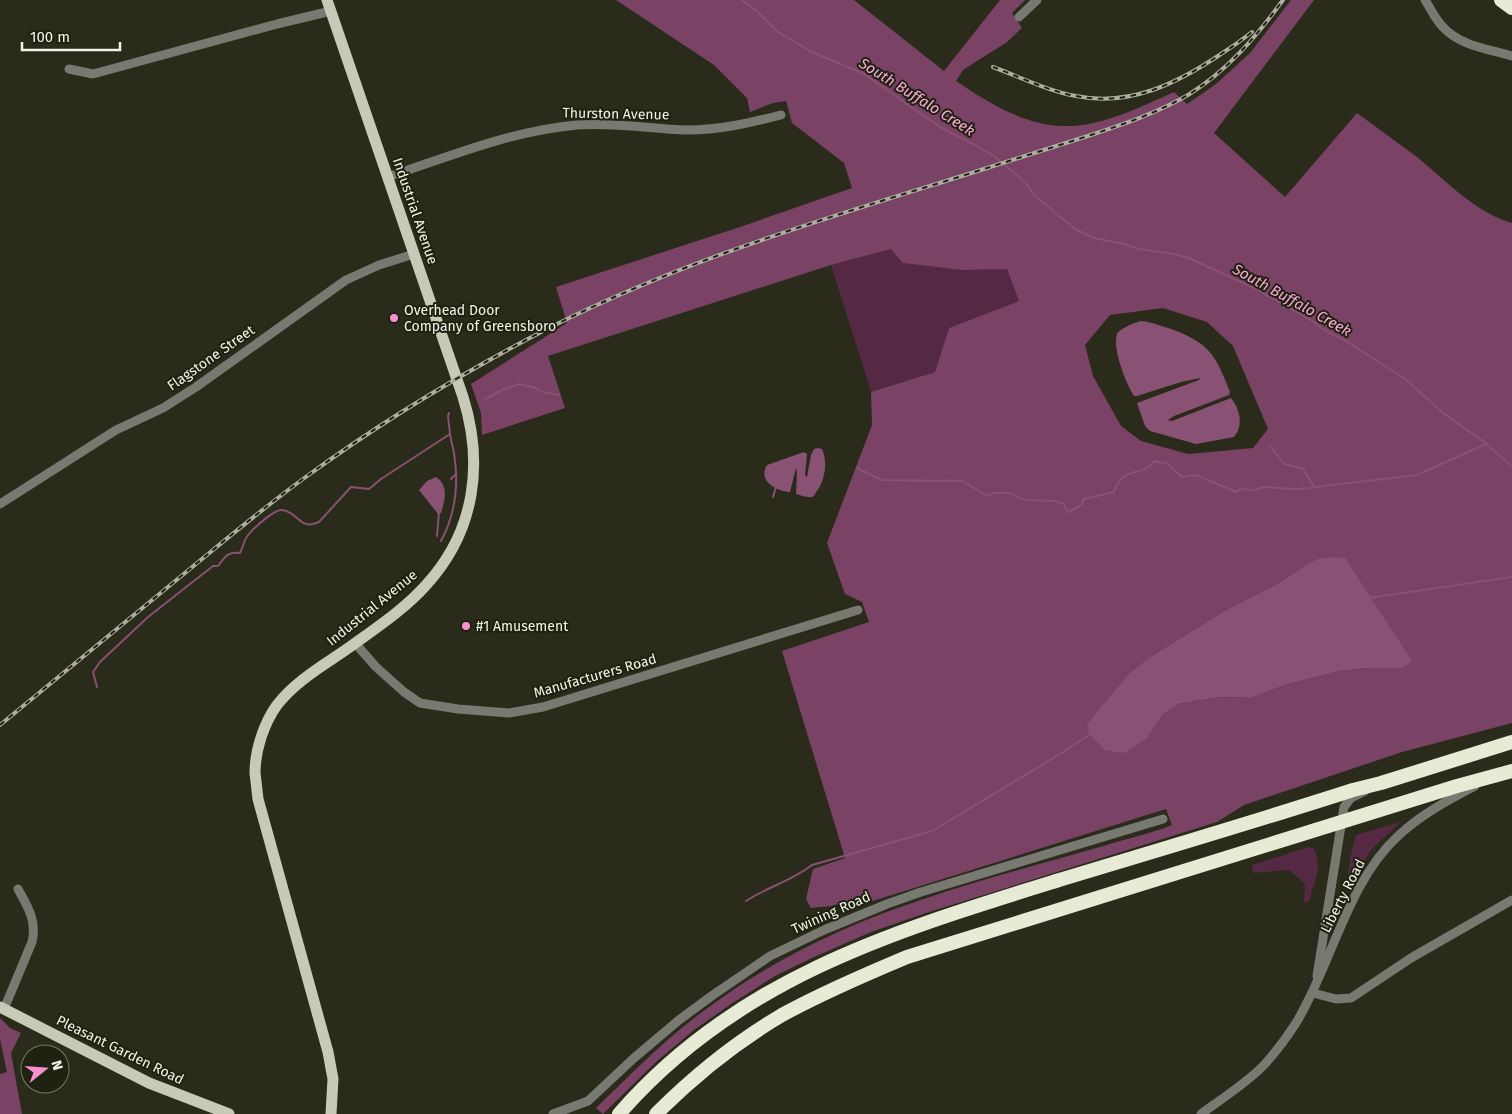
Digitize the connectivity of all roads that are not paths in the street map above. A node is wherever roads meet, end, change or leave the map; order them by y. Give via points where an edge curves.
1 (1037, 0) edge
2 (1425, 0) edge
3 (1501, 0) edge
4 (329, 5) edge
5 (1512, 8) edge
6 (1019, 17) dead end
7 (1512, 56) edge
8 (69, 69) dead end
9 (781, 116) dead end
10 (388, 178) junction
11 (414, 254) junction
12 (0, 504) edge
13 (858, 610) dead end
14 (355, 643) junction
15 (1512, 742) edge
16 (1512, 771) edge
17 (1491, 778) junction
18 (1381, 783) junction
19 (1163, 819) dead end
20 (1341, 824) junction
21 (18, 889) dead end
22 (1512, 900) edge
23 (1313, 993) junction
24 (2, 1008) edge
25 (229, 1114) edge
26 (331, 1114) edge
27 (553, 1114) edge
28 (619, 1114) edge
29 (656, 1114) edge
30 (1201, 1114) edge

1 - 6 street
2 - 7 street via 1443,27 1456,38
3 - 5 highway
4 - 8 street via 277,24 93,74
4 - 10 main road, Industrial Avenue
9 - 10 street, Thurston Avenue via 721,128 688,130 580,125 541,129 503,138
10 - 11 main road, Industrial Avenue
11 - 12 street, Flagstone Street via 378,265 346,280 196,387 163,408 116,430
11 - 14 main road, Industrial Avenue via 470,419 474,480 464,523 442,566 414,597
13 - 14 street, Manufacturers Road via 543,707 509,713 458,710 420,703 393,683
14 - 26 main road, Industrial Avenue via 302,681 278,705 266,724 255,771 258,799 328,1052 333,1079
15 - 18 highway
16 - 17 highway
17 - 20 highway
17 - 23 street, Liberty Road via 1420,817 1381,855 1352,902
18 - 20 street, Liberty Road via 1352,798 1344,807
18 - 28 highway via 949,914 860,947 770,990 733,1014 670,1062
19 - 27 street, Twining Road via 921,892 824,930 770,956 679,1020 588,1101
20 - 23 street, Liberty Road via 1324,942
20 - 29 highway via 907,957 859,977 821,994 747,1038 674,1095
21 - 24 street via 32,915 34,933
22 - 23 street via 1410,958 1351,998 1336,999
23 - 30 street, Liberty Road via 1295,1024 1263,1066
24 - 25 main road, Pleasant Garden Road via 149,1083

